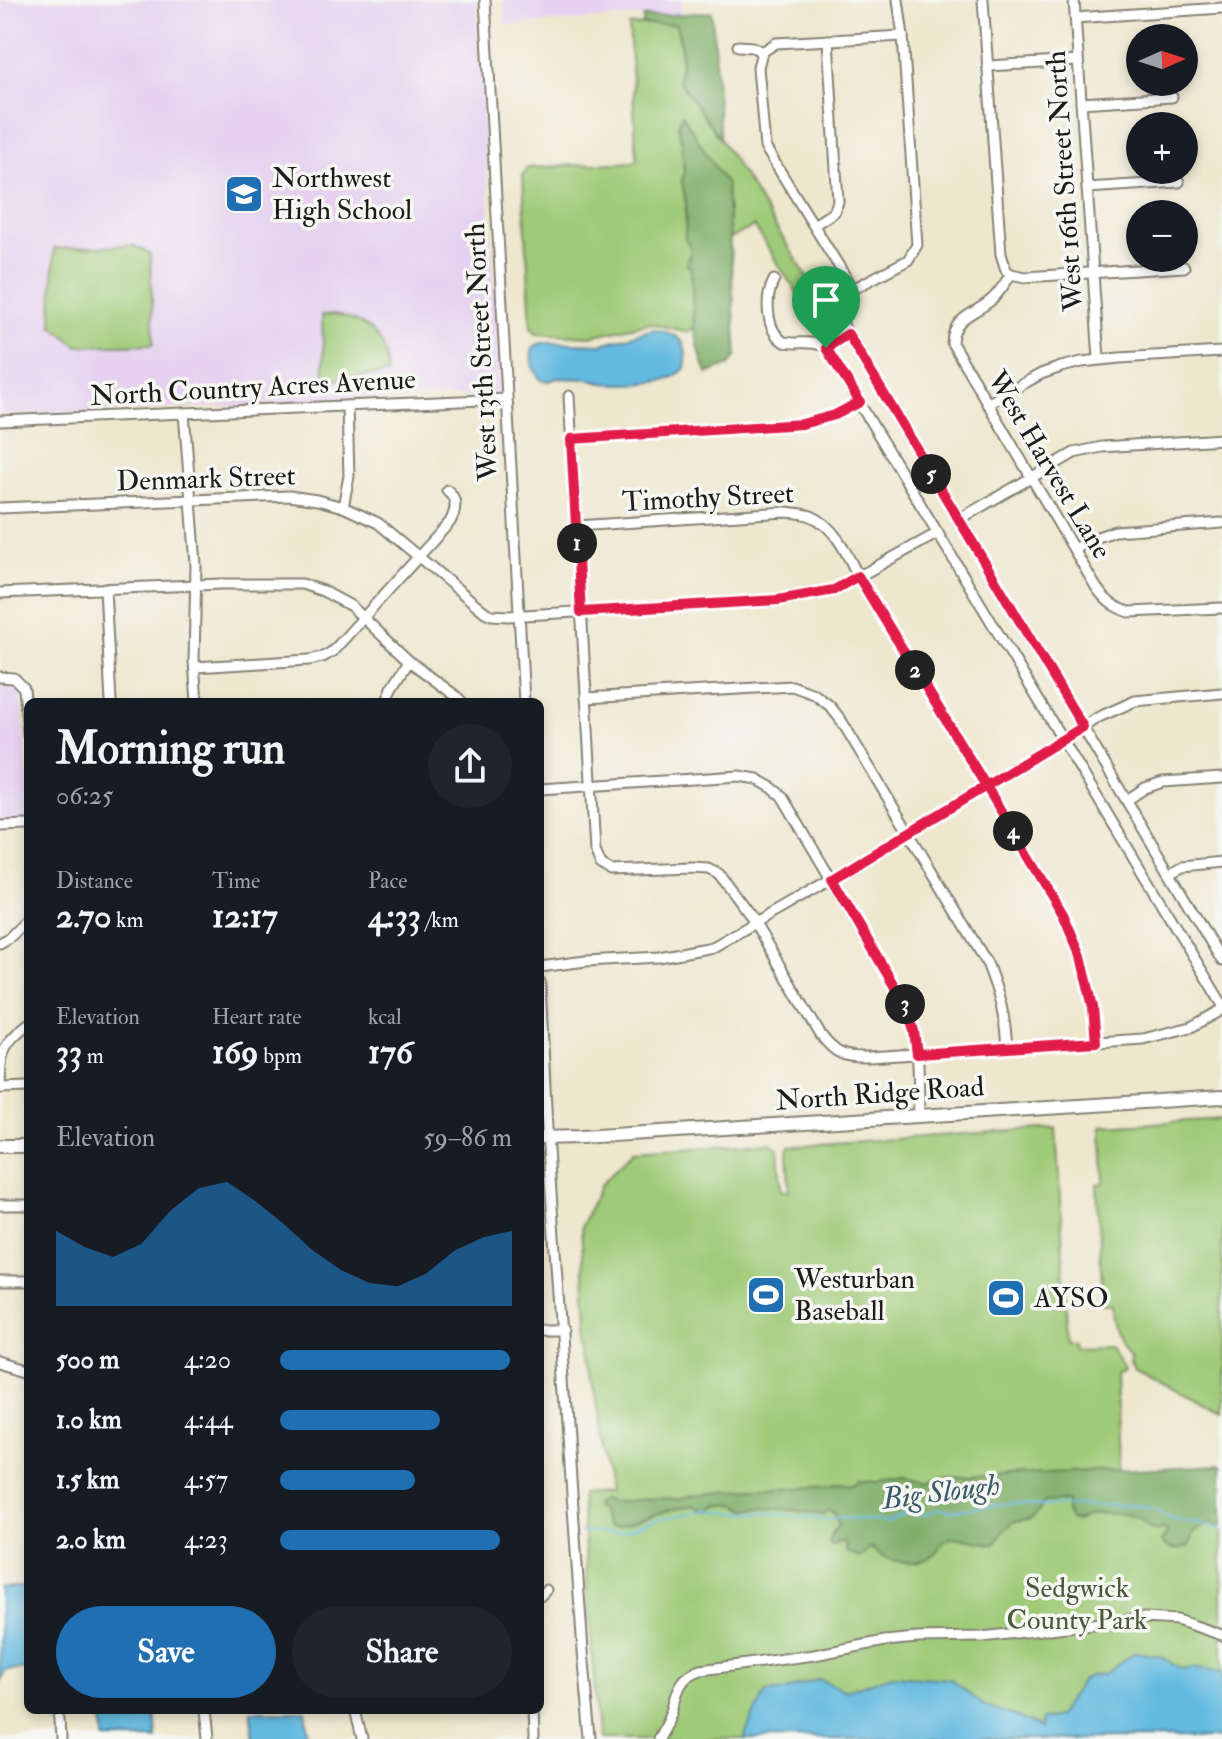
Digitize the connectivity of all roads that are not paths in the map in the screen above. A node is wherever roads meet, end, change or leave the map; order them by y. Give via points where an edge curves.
1 (485, 0) edge
2 (898, 0) edge
3 (983, 0) edge
4 (1074, 0) edge
5 (1222, 8) edge
6 (1075, 18) junction
7 (903, 36) junction
8 (828, 40) junction
9 (738, 46) dead end
10 (762, 52) junction
11 (1078, 61) junction
12 (988, 66) junction
13 (1172, 97) dead end
14 (1081, 103) junction
15 (1148, 184) edge
16 (1087, 188) junction
17 (814, 225) junction
18 (1126, 271) edge
19 (1093, 273) junction
20 (1011, 274) junction
21 (774, 280) dead end
22 (853, 289) junction
23 (845, 329) junction
24 (826, 348) junction
25 (1222, 352) edge
26 (1099, 359) junction
27 (569, 396) dead end
28 (507, 399) junction
29 (860, 402) junction
30 (987, 404) junction
31 (347, 406) junction
32 (184, 413) junction
33 (0, 421) edge
34 (571, 439) junction
35 (1222, 439) edge
36 (1031, 477) junction
37 (447, 490) dead end
38 (191, 500) junction
39 (343, 507) junction
40 (0, 508) edge
41 (958, 520) junction
42 (1222, 523) edge
43 (577, 526) junction
44 (938, 533) junction
45 (1074, 549) junction
46 (419, 557) junction
47 (858, 576) junction
48 (196, 585) junction
49 (105, 588) junction
50 (0, 593) edge
51 (1222, 608) edge
52 (581, 612) junction
53 (519, 616) junction
54 (363, 618) junction
55 (409, 661) junction
56 (195, 667) junction
57 (0, 677) edge
58 (1222, 693) edge
59 (25, 698) edge
60 (111, 698) edge
61 (197, 698) edge
62 (388, 698) edge
63 (458, 698) edge
64 (524, 698) edge
65 (586, 698) junction
66 (1083, 727) junction
67 (1062, 740) junction
68 (1222, 778) edge
69 (590, 786) junction
70 (986, 786) junction
71 (544, 789) edge
72 (1127, 800) junction
73 (24, 825) edge
74 (0, 826) edge
75 (909, 833) junction
76 (1222, 862) edge
77 (1170, 873) junction
78 (832, 879) junction
79 (24, 923) edge
80 (755, 923) junction
81 (0, 943) edge
82 (1222, 961) edge
83 (544, 966) edge
84 (1222, 1007) edge
85 (24, 1027) edge
86 (1096, 1042) junction
87 (1007, 1048) junction
88 (917, 1054) junction
89 (24, 1087) edge
90 (0, 1088) edge
91 (1222, 1097) edge
92 (919, 1116) junction
93 (544, 1138) edge
94 (0, 1146) edge
95 (24, 1146) edge
96 (0, 1205) edge
97 (24, 1205) edge
98 (0, 1281) edge
99 (24, 1281) edge
100 (544, 1330) edge
101 (562, 1330) junction
102 (0, 1362) edge
103 (24, 1369) edge
104 (1222, 1635) edge
105 (204, 1714) edge
106 (356, 1714) edge
107 (532, 1714) edge
108 (60, 1720) dead end
109 (61, 1739) edge
110 (207, 1739) edge
111 (362, 1739) edge
112 (533, 1739) edge
113 (591, 1739) edge
114 (658, 1739) edge

1 - 28 street, West 13th Street North
2 - 7 street
3 - 12 street
4 - 6 street, West 16th Street North
5 - 6 street
6 - 11 street, West 16th Street North
7 - 8 street
7 - 22 street via 917,245 908,260
8 - 10 street via 776,43
8 - 17 street via 838,202 834,212
9 - 10 street
10 - 17 street via 758,67 765,147
11 - 12 street
11 - 14 street, West 16th Street North
12 - 20 street via 1001,254
13 - 14 street
14 - 16 street, West 16th Street North
15 - 16 street
16 - 19 street, West 16th Street North
17 - 22 street
18 - 19 street
19 - 20 street
19 - 26 street, West 16th Street North
20 - 30 street, West Harvest Lane via 996,295 956,325 952,334 955,350
21 - 24 street via 768,290 773,332 784,342 814,342
22 - 23 street via 842,308
23 - 24 street
23 - 41 street
24 - 29 street
25 - 26 street
26 - 30 street via 1041,374
27 - 34 street
28 - 31 street, North Country Acres Avenue
28 - 53 street, West 13th Street North
29 - 34 street via 802,424
29 - 44 street
30 - 36 street, West Harvest Lane
31 - 32 street, North Country Acres Avenue
31 - 39 street via 349,476
32 - 33 street, North Country Acres Avenue
32 - 38 street
34 - 43 street
35 - 36 street via 1102,447 1074,453
36 - 41 street
36 - 45 street, West Harvest Lane
37 - 46 street via 453,495 454,516
38 - 39 street, Denmark Street via 289,496
38 - 40 street, Denmark Street
38 - 48 street
39 - 46 street, Denmark Street via 378,523
41 - 66 street
42 - 45 street via 1115,531
43 - 47 street, Timothy Street via 804,514 827,526
43 - 52 street
44 - 47 street, Denmark Street
44 - 67 street
45 - 51 street, West Harvest Lane via 1105,599 1122,610
46 - 53 street, Denmark Street via 485,612
46 - 54 street
47 - 52 street, Denmark Street via 834,590 778,600
47 - 70 street, Timothy Street
48 - 49 street
48 - 54 street via 302,584 337,597
48 - 56 street
49 - 50 street
49 - 60 street
52 - 53 street, Denmark Street
52 - 65 street
53 - 64 street, West 13th Street North
54 - 55 street
54 - 56 street via 323,657
55 - 62 street
55 - 63 street
56 - 61 street
57 - 59 street via 14,678 24,688
58 - 66 street via 1135,701
65 - 69 street
65 - 75 street via 792,686 814,694 841,720
66 - 67 street
66 - 72 street
67 - 70 street
67 - 84 street
68 - 72 street via 1163,782
69 - 71 street
69 - 78 street via 757,779 782,796
69 - 80 street via 595,851 601,865 611,871 709,869 729,885
70 - 75 street
70 - 86 street, Timothy Street via 1063,914 1081,956
72 - 77 street
73 - 74 street
75 - 78 street
75 - 87 street via 987,963 999,993
76 - 77 street via 1182,866
77 - 82 street
78 - 80 street
78 - 88 street via 907,1008
79 - 81 street
80 - 83 street via 713,947
80 - 88 street via 828,1045 855,1057
84 - 86 street via 1191,1027 1143,1039
85 - 90 street via 3,1050
86 - 87 street
87 - 88 street
88 - 92 street
89 - 90 street
91 - 92 main road, North Ridge Road
92 - 93 main road, North Ridge Road
93 - 101 street
94 - 95 main road
96 - 97 street
98 - 99 street
100 - 101 street
101 - 113 street
102 - 103 street
104 - 114 street via 1177,1620 1144,1618 982,1637 906,1638 701,1670 682,1683
105 - 110 street
106 - 111 street
107 - 112 street
108 - 109 street

